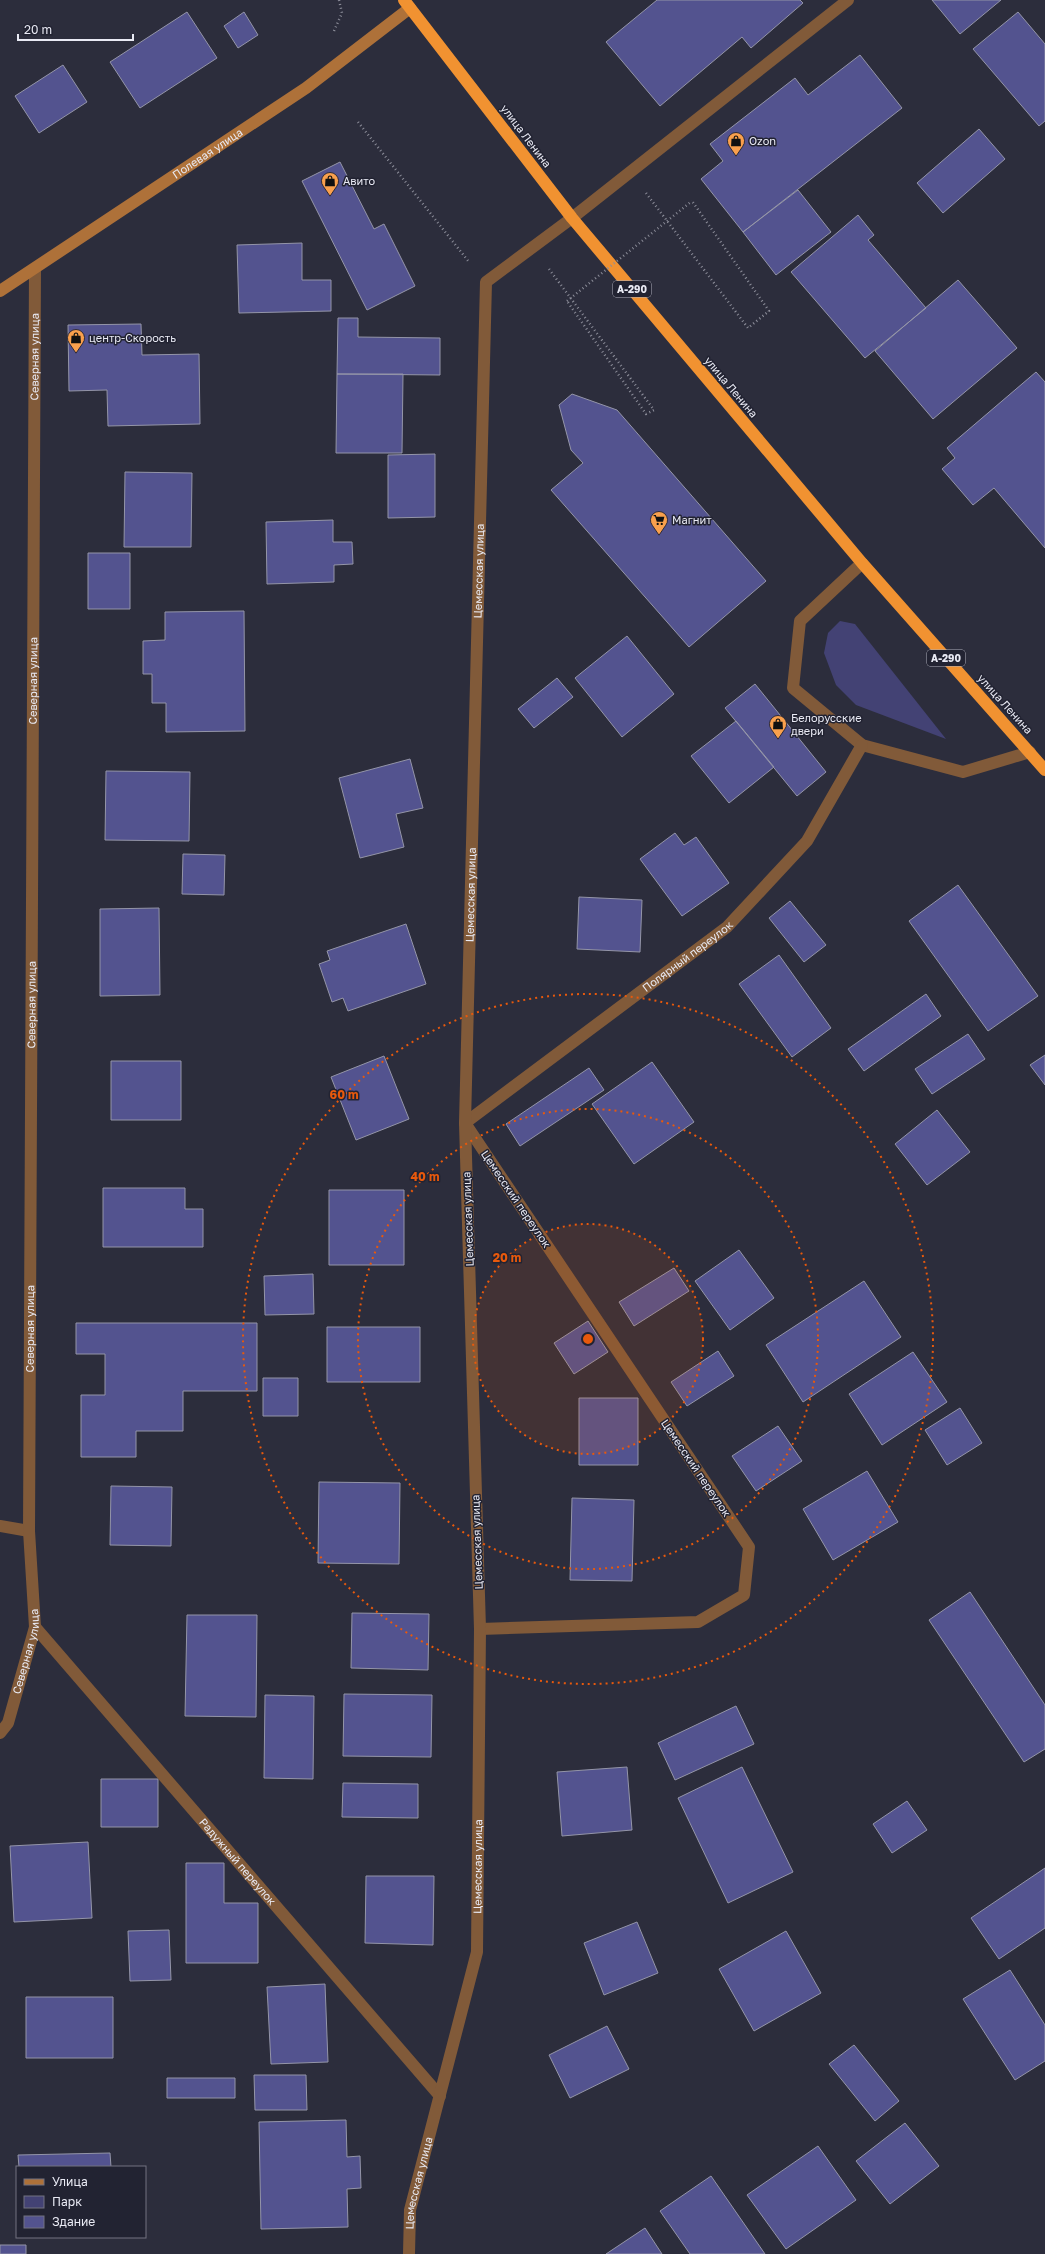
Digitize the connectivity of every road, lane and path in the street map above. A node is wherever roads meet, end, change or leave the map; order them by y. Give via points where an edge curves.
1 (339, 0) edge
2 (848, 0) edge
3 (407, 4) edge
4 (329, 35) dead end
5 (358, 122) dead end
6 (630, 172) junction
7 (572, 218) junction
8 (533, 247) junction
9 (35, 269) junction
10 (486, 282) junction
11 (0, 291) edge
12 (862, 563) junction
13 (862, 745) junction
14 (1030, 752) junction
15 (1045, 770) edge
16 (465, 1123) junction
17 (0, 1526) edge
18 (29, 1531) junction
19 (35, 1627) junction
20 (480, 1629) junction
21 (0, 1733) edge
22 (440, 2096) junction
23 (409, 2254) edge

1 - 4 path via 342,13 335,30
2 - 6 street
3 - 7 highway, улица Ленина / А-290
3 - 9 main road, Полевая улица via 306,88
5 - 10 path
6 - 7 street
6 - 8 path, bridge via 748,328 769,311 692,201 567,301 646,414 654,410
7 - 8 street
7 - 12 highway, улица Ленина / А-290
8 - 10 street
9 - 11 main road, Полевая улица
9 - 18 street, Северная улица
10 - 16 street, Цемесская улица
12 - 13 street via 800,622 793,688
12 - 14 highway, улица Ленина / А-290
13 - 14 street via 963,772
13 - 16 street, Полярный переулок via 807,841 727,927
14 - 15 highway, улица Ленина / А-290
16 - 20 street, Цемесская улица
16 - 20 street, Цемесский переулок via 749,1547 744,1595 698,1622
17 - 18 street
18 - 19 street, Северная улица
19 - 21 street, Северная улица via 8,1723
19 - 22 street, Радужный переулок
20 - 22 street, Цемесская улица via 478,1952
22 - 23 street, Цемесская улица via 410,2210

